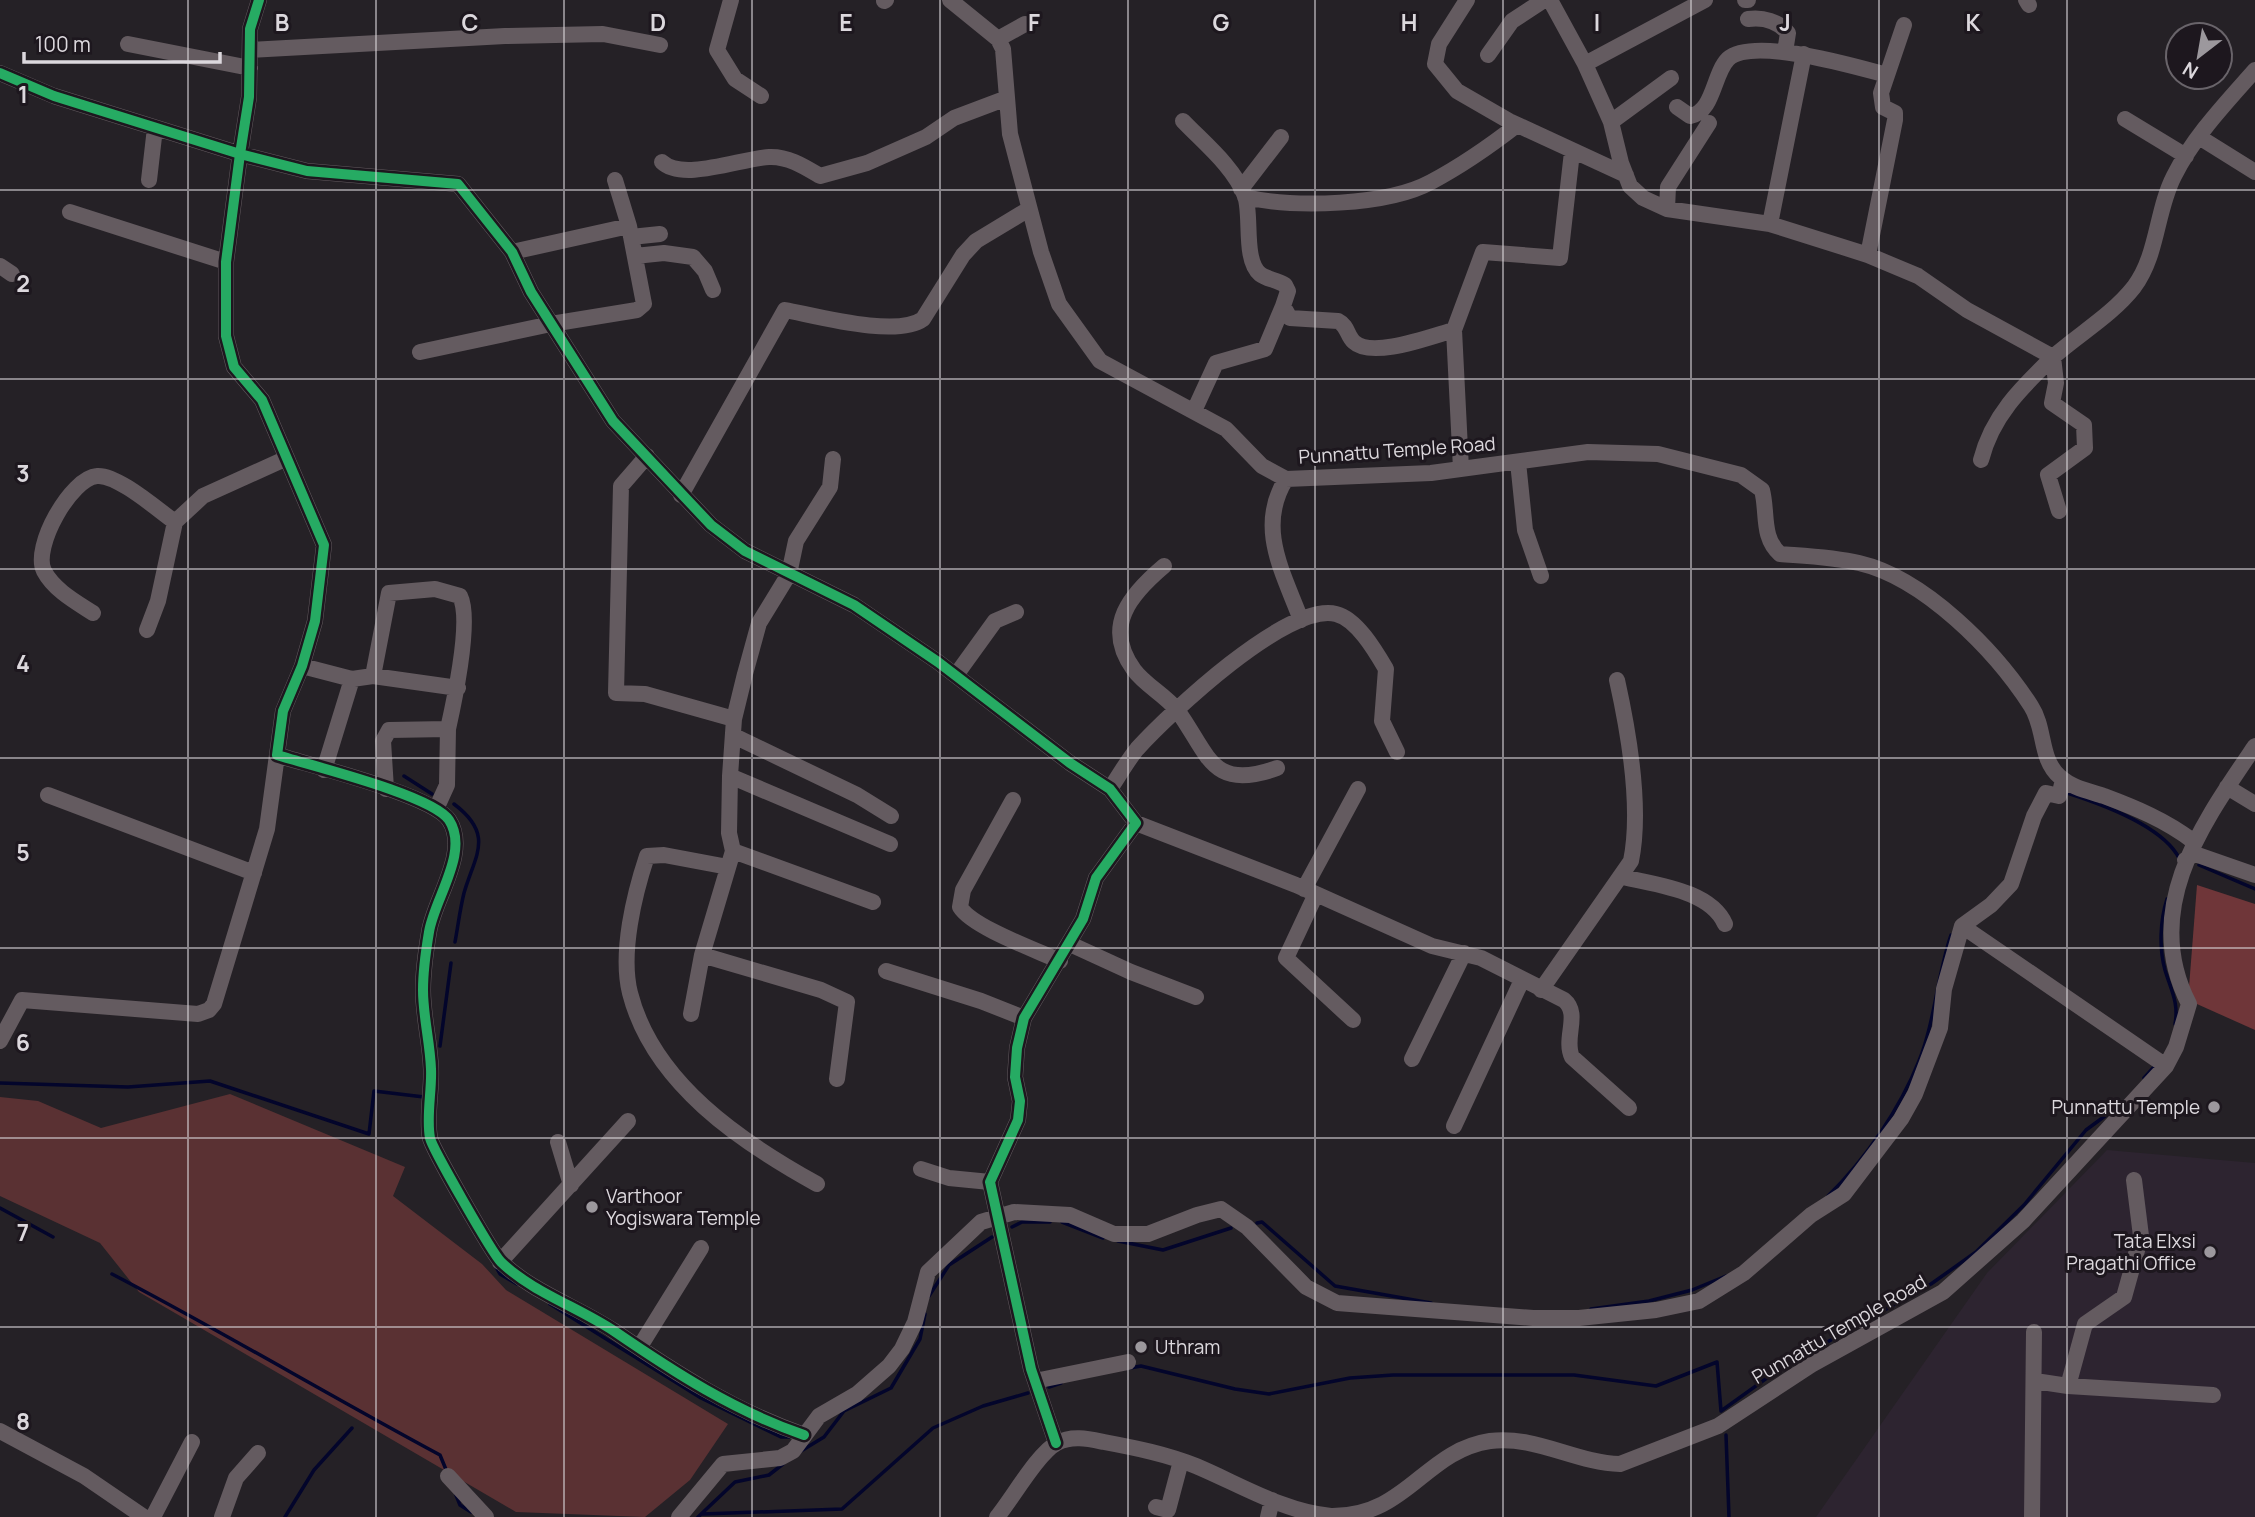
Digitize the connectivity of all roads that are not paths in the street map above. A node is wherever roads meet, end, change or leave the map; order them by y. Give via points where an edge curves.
1 (260, 0) edge
2 (731, 0) edge
3 (950, 0) edge
4 (1467, 0) edge
5 (1544, 0) edge
6 (1550, 0) edge
7 (1705, 0) edge
8 (1748, 19) dead end
9 (1025, 24) dead end
10 (1904, 24) dead end
11 (998, 39) junction
12 (128, 44) dead end
13 (660, 45) dead end
14 (250, 50) junction
15 (1785, 52) junction
16 (1804, 54) junction
17 (1488, 55) dead end
18 (1585, 64) junction
19 (250, 68) junction
20 (2255, 70) edge
21 (0, 73) edge
22 (1887, 75) junction
23 (1671, 78) dead end
24 (761, 96) dead end
25 (1007, 98) junction
26 (1677, 107) dead end
27 (2125, 119) dead end
28 (1183, 121) dead end
29 (1611, 122) junction
30 (1709, 123) dead end
31 (1517, 125) junction
32 (155, 128) junction
33 (1281, 137) dead end
34 (2199, 137) junction
35 (1572, 152) junction
36 (240, 154) junction
37 (2186, 156) junction
38 (663, 162) dead end
39 (2255, 172) edge
40 (1626, 174) junction
41 (149, 180) dead end
42 (615, 180) dead end
43 (1243, 193) junction
44 (1029, 209) junction
45 (1667, 209) junction
46 (70, 212) dead end
47 (1770, 224) junction
48 (630, 232) junction
49 (660, 234) dead end
50 (512, 252) junction
51 (1868, 255) junction
52 (635, 256) junction
53 (226, 262) junction
54 (713, 290) dead end
55 (1283, 306) junction
56 (551, 324) junction
57 (1454, 330) junction
58 (420, 352) dead end
59 (2053, 357) junction
60 (1194, 411) junction
61 (647, 456) junction
62 (287, 458) junction
63 (833, 459) dead end
64 (1981, 460) dead end
65 (1518, 462) junction
66 (1461, 469) junction
67 (1286, 479) junction
68 (681, 495) junction
69 (2059, 512) dead end
70 (175, 522) junction
71 (1164, 566) dead end
72 (789, 574) junction
73 (1541, 576) dead end
74 (1016, 612) dead end
75 (93, 613) dead end
76 (1301, 620) junction
77 (146, 630) dead end
78 (302, 666) junction
79 (956, 675) junction
80 (373, 676) junction
81 (352, 680) junction
82 (1618, 680) dead end
83 (458, 688) junction
84 (1176, 709) junction
85 (734, 728) junction
86 (448, 729) junction
87 (2255, 746) edge
88 (1397, 752) dead end
89 (277, 755) junction
90 (1277, 768) dead end
91 (324, 770) junction
92 (730, 776) junction
93 (2065, 787) junction
94 (2227, 788) junction
95 (386, 789) junction
96 (1111, 789) junction
97 (1359, 789) dead end
98 (48, 795) dead end
99 (1013, 800) dead end
100 (2255, 804) edge
101 (438, 807) junction
102 (891, 816) dead end
103 (1136, 823) junction
104 (2193, 841) junction
105 (890, 845) dead end
106 (730, 859) junction
107 (2185, 860) junction
108 (254, 873) junction
109 (2255, 876) edge
110 (1623, 877) junction
111 (1310, 892) junction
112 (873, 902) dead end
113 (1725, 924) dead end
114 (1962, 926) junction
115 (1070, 944) junction
116 (1464, 954) junction
117 (702, 955) junction
118 (1060, 961) junction
119 (886, 971) dead end
120 (1521, 980) junction
121 (1541, 990) junction
122 (1196, 997) dead end
123 (691, 1014) dead end
124 (1024, 1018) junction
125 (1353, 1020) dead end
126 (0, 1041) edge
127 (1412, 1059) dead end
128 (2166, 1066) junction
129 (837, 1079) dead end
130 (1629, 1108) dead end
131 (628, 1121) dead end
132 (1454, 1126) dead end
133 (558, 1142) dead end
134 (920, 1169) dead end
135 (2134, 1180) dead end
136 (990, 1182) junction
137 (817, 1184) dead end
138 (570, 1185) junction
139 (999, 1218) junction
140 (701, 1248) dead end
141 (500, 1262) junction
142 (2034, 1332) dead end
143 (639, 1348) junction
144 (1128, 1362) dead end
145 (1035, 1381) junction
146 (2035, 1381) junction
147 (2068, 1386) junction
148 (2213, 1395) dead end
149 (0, 1432) edge
150 (804, 1435) junction
151 (192, 1442) dead end
152 (1056, 1443) junction
153 (258, 1453) dead end
154 (1181, 1461) junction
155 (448, 1476) dead end
156 (1272, 1500) junction
157 (1156, 1507) dead end
158 (144, 1517) edge
159 (153, 1517) edge
160 (222, 1517) edge
161 (486, 1517) edge
162 (678, 1517) edge
163 (997, 1517) edge
164 (1268, 1517) edge
165 (2032, 1517) edge

1 - 14 street via 250,29
2 - 24 street via 717,50 735,79
3 - 11 street
4 - 31 street via 1439,44 1434,64 1457,91
5 - 17 street via 1512,21
6 - 18 street
7 - 18 street
8 - 15 street via 1760,17 1785,29
9 - 11 street
10 - 22 street
11 - 25 street, Punnattu Temple Road
12 - 19 street
13 - 14 street via 603,34
14 - 19 street
15 - 16 street
15 - 26 street via 1730,57 1703,109 1690,116
16 - 22 street
16 - 47 street
18 - 29 street
19 - 36 street
20 - 34 street
21 - 32 street via 54,96
22 - 51 street via 1880,101 1895,113 1895,120
23 - 29 street
25 - 38 street via 954,118 926,137 877,159 820,176 771,157 691,170
25 - 44 street, Punnattu Temple Road via 1010,134
27 - 37 street
28 - 43 street
29 - 40 street
30 - 45 street via 1668,187
31 - 35 street
31 - 43 street via 1429,184 1377,198 1295,204
32 - 36 street
32 - 41 street
33 - 43 street
34 - 37 street
34 - 39 street
35 - 40 street
35 - 57 street via 1560,258 1483,252
36 - 50 street via 307,171 458,184
36 - 53 street
37 - 59 street via 2173,178 2147,264 2135,285 2120,304
40 - 45 street via 1630,186 1643,198
42 - 48 street
43 - 55 street via 1256,269 1261,276 1285,285 1288,291
44 - 60 street, Punnattu Temple Road via 1059,304 1100,361
44 - 68 street via 976,241 915,324 868,324 785,310
45 - 47 street
46 - 53 street
47 - 51 street
48 - 49 street
48 - 50 street
48 - 52 street
50 - 56 street
51 - 59 street via 1918,276 1967,310
52 - 54 street via 693,257
52 - 56 street via 644,304 637,310
53 - 62 street via 226,336 233,367 262,400
55 - 57 street via 1290,318 1300,321 1344,324 1353,342 1365,348 1381,349
55 - 60 street via 1265,349 1216,363
56 - 58 street
56 - 61 street via 613,421
57 - 66 street
59 - 64 street via 2006,406 1986,440
59 - 69 street via 2056,383 2052,403 2084,425 2085,448 2048,475
60 - 67 street, Punnattu Temple Road via 1226,429 1248,454
61 - 68 street
61 - 85 street via 621,486 616,693 645,694
62 - 70 street via 203,496
62 - 78 street via 324,545 315,621
63 - 72 street via 830,487 796,541
65 - 66 street, Punnattu Temple Road
65 - 73 street via 1525,530
65 - 93 street, Punnattu Temple Road via 1588,453 1658,454 1754,482 1765,499 1771,546 1780,554 1860,563 1914,585 1956,620 2032,708 2048,766
66 - 67 street, Punnattu Temple Road
67 - 76 street via 1276,495 1272,538
68 - 72 street via 745,551
70 - 75 street via 116,480 99,475 82,480 59,511 41,553 44,571 61,591
70 - 77 street via 158,601
71 - 84 street via 1138,588 1120,622 1122,644 1134,670
72 - 79 street via 854,605
72 - 85 street via 759,623
74 - 79 street via 995,621
76 - 84 street via 1202,685
76 - 88 street via 1338,614 1352,623 1381,662 1386,678 1382,721
78 - 81 street
78 - 89 street via 278,732
79 - 96 street via 1070,764
80 - 81 street
80 - 83 street
80 - 83 street via 390,593 435,589 462,600
81 - 91 street
82 - 110 street via 1631,746 1635,843
83 - 86 street
84 - 90 street via 1202,753 1223,771 1253,776
84 - 96 street via 1135,752
85 - 92 street
85 - 102 street
86 - 95 street via 389,730 383,741
86 - 101 street via 447,785
87 - 94 street, Punnattu Temple Road
89 - 91 street
89 - 108 street via 267,829
91 - 95 street
92 - 105 street
92 - 106 street
93 - 104 street via 2157,816
93 - 114 street via 2046,793 2011,884
94 - 100 street
94 - 104 street, Punnattu Temple Road
95 - 101 street
96 - 103 street
97 - 111 street
98 - 108 street
99 - 118 street via 963,890 960,907 972,919
101 - 141 street via 450,821 455,842 429,929 423,990 431,1069 430,1139
103 - 111 street
103 - 115 street via 1096,878
104 - 107 street, Punnattu Temple Road
106 - 112 street
106 - 117 street
106 - 137 street via 647,856 633,899 630,992 639,1018 673,1076 712,1114
107 - 109 street via 2195,854
107 - 128 street, Punnattu Temple Road via 2169,951 2189,1004
108 - 126 street via 209,1010 198,1014 22,1000
110 - 113 street via 1696,898 1720,914
110 - 121 street
111 - 116 street via 1432,946
111 - 125 street via 1286,958
114 - 128 street
114 - 139 street via 1944,989 1940,1028 1915,1094 1900,1119 1844,1194 1811,1215 1744,1273 1699,1301 1579,1318 1337,1303 1306,1287 1247,1227 1221,1209 1148,1234 1114,1234 1070,1215 1014,1212
115 - 118 street
115 - 122 street
116 - 120 street
116 - 127 street
117 - 123 street
117 - 129 street via 847,1002
118 - 124 street
119 - 124 street
120 - 121 street
120 - 132 street
121 - 130 street via 1570,1006 1568,1048 1572,1057
124 - 136 street via 1015,1077 1018,1120
128 - 156 street, Punnattu Temple Road via 2023,1221 1943,1292 1811,1365 1718,1426 1620,1464 1603,1464 1522,1441 1490,1441 1438,1463 1402,1497 1372,1513 1331,1516
131 - 138 street
133 - 138 street
134 - 136 street via 949,1178
135 - 147 street via 2141,1236 2124,1297 2085,1324
136 - 139 street
138 - 141 street
139 - 145 street
139 - 150 street via 981,1222 928,1272 915,1322 889,1366 857,1394 819,1416
140 - 143 street
141 - 143 street
142 - 146 street
143 - 150 street via 697,1387
144 - 145 street
145 - 152 street
146 - 147 street
146 - 165 street
147 - 148 street
149 - 158 street via 84,1476
150 - 162 street via 793,1451 780,1458 723,1464
151 - 159 street
152 - 154 street, Punnattu Temple Road via 1079,1438 1146,1449
152 - 163 street
153 - 160 street via 236,1478
154 - 156 street, Punnattu Temple Road
154 - 157 street via 1168,1510
155 - 161 street
156 - 164 street

